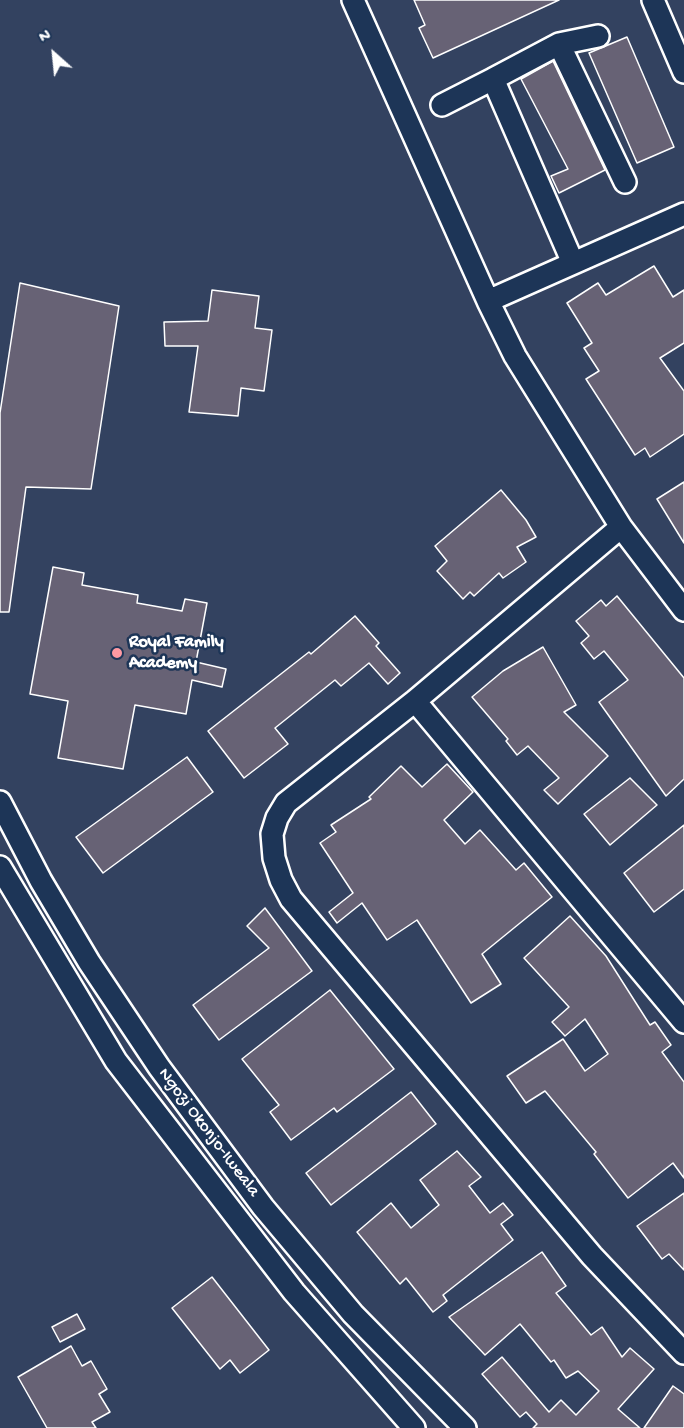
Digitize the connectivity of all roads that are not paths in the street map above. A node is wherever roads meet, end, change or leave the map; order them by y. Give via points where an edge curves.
1 (353, 0) edge
2 (653, 0) edge
3 (598, 36) dead end
4 (559, 44) junction
5 (684, 72) edge
6 (493, 79) junction
7 (442, 105) dead end
8 (625, 182) dead end
9 (684, 214) edge
10 (573, 263) junction
11 (488, 301) junction
12 (621, 527) junction
13 (684, 610) edge
14 (415, 701) junction
15 (0, 802) edge
16 (0, 867) edge
17 (41, 881) junction
18 (7, 898) edge
19 (684, 1022) edge
20 (684, 1353) edge
21 (414, 1428) edge
22 (465, 1428) edge

1 - 11 street
2 - 5 street
3 - 4 street
4 - 6 street
4 - 8 street
6 - 7 street
6 - 10 street
9 - 10 street
10 - 11 street
11 - 12 street via 515,356
12 - 13 street
12 - 14 street
14 - 19 street
14 - 20 street via 286,803 272,834 280,880 291,899 592,1256
15 - 17 street, Ngozi Okonjo-Iweala
16 - 18 street, Ngozi Okonjo-Iweala
17 - 18 street
17 - 22 street, Ngozi Okonjo-Iweala via 159,1067 263,1207 353,1314
18 - 21 street, Ngozi Okonjo-Iweala via 116,1061 194,1166 294,1292

